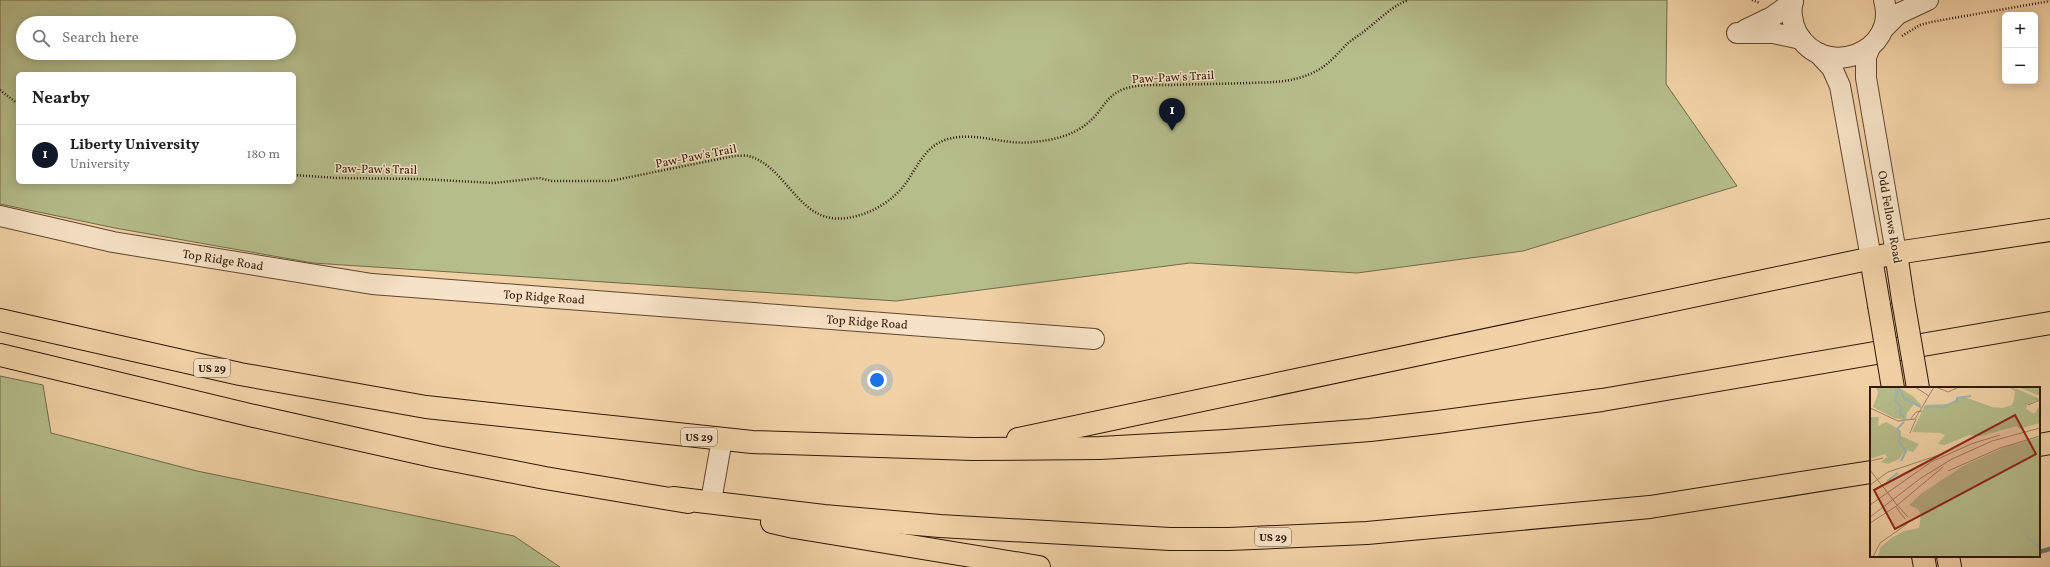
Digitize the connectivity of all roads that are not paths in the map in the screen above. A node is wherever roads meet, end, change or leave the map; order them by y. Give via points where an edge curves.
1 (1884, 0) edge
2 (1928, 0) edge
3 (1793, 1) edge
4 (1883, 28) junction
5 (1801, 40) junction
6 (1870, 47) junction
7 (1819, 54) junction
8 (0, 216) edge
9 (2050, 230) edge
10 (1896, 253) junction
11 (1871, 258) junction
12 (0, 320) edge
13 (2050, 323) edge
14 (1094, 339) dead end
15 (0, 355) edge
16 (1893, 387) edge
17 (1918, 387) edge
18 (722, 439) junction
19 (2050, 443) edge
20 (2040, 444) edge
21 (974, 449) junction
22 (1870, 472) edge
23 (673, 498) junction
24 (711, 502) junction
25 (1923, 557) edge
26 (1948, 557) edge
27 (1039, 567) edge
28 (1925, 567) edge
29 (1950, 567) edge

1 - 4 street via 1886,16
2 - 4 street via 1898,14
3 - 5 street via 1794,28
3 - 5 street via 1768,20 1737,33 1779,34
4 - 6 street
5 - 7 street
6 - 7 street via 1845,58
6 - 10 street, Odd Fellows Road via 1866,57 1866,78
7 - 11 street via 1832,68 1840,86
8 - 14 street, Top Ridge Road via 113,242 372,284
9 - 10 main road
10 - 11 main road
10 - 17 main road, Odd Fellows Road, bridge
11 - 16 main road, bridge
11 - 21 main road
12 - 18 main road, US 29 via 240,374 426,407
13 - 21 main road, US 29 via 1602,400 1423,424 1226,442 1100,448
15 - 23 main road, US 29 via 437,457 545,478
18 - 21 main road, US 29
18 - 24 street
19 - 20 main road
22 - 24 main road, US 29 via 1650,507 1367,533 1229,539 1170,539 940,526 824,516
23 - 24 main road, US 29
23 - 27 main road via 794,527
25 - 28 main road
26 - 29 main road

